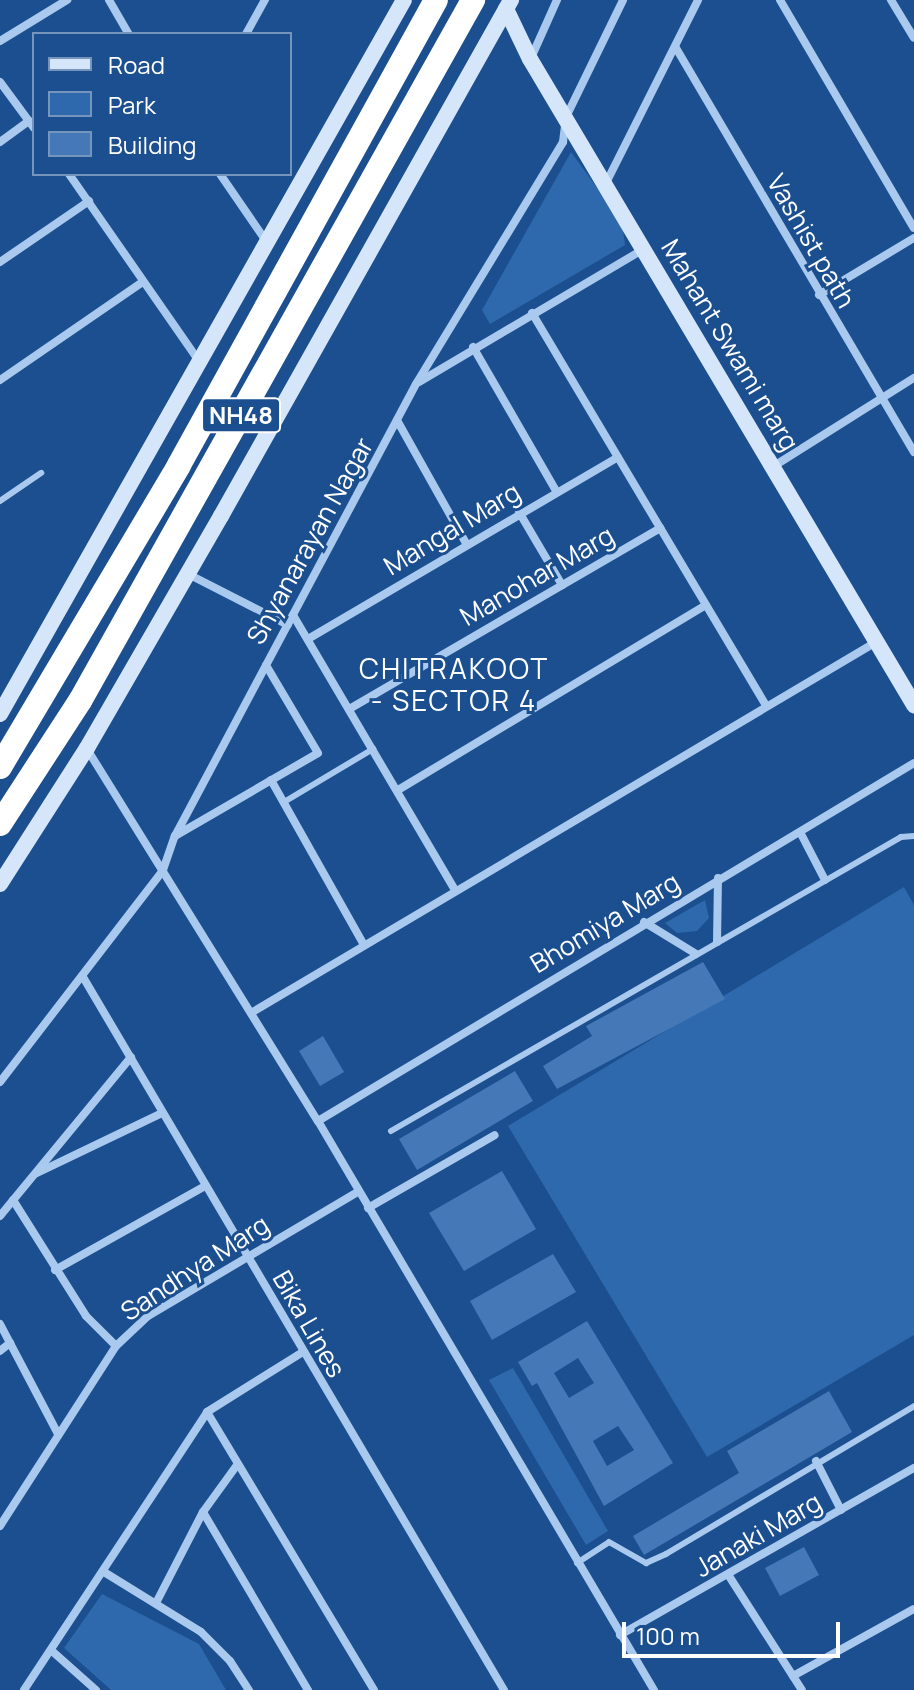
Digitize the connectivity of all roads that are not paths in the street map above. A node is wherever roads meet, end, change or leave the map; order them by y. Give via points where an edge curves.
1 (67, 0) edge
2 (109, 0) edge
3 (265, 0) edge
4 (403, 0) edge
5 (436, 0) edge
6 (473, 0) edge
7 (557, 0) edge
8 (623, 0) edge
9 (698, 0) edge
10 (780, 0) edge
11 (891, 0) edge
12 (508, 4) edge
13 (128, 32) edge
14 (247, 32) edge
15 (914, 38) edge
16 (0, 41) edge
17 (676, 48) junction
18 (530, 59) junction
19 (0, 82) edge
20 (566, 117) junction
21 (32, 125) edge
22 (0, 142) edge
23 (70, 176) edge
24 (221, 176) edge
25 (606, 183) junction
26 (89, 201) junction
27 (914, 228) edge
28 (914, 238) edge
29 (266, 241) junction
30 (645, 248) junction
31 (0, 262) edge
32 (141, 283) junction
33 (819, 295) junction
34 (532, 313) junction
35 (473, 347) junction
36 (201, 365) junction
37 (914, 378) edge
38 (0, 380) edge
39 (416, 384) junction
40 (882, 397) junction
41 (398, 422) junction
42 (914, 452) edge
43 (618, 457) junction
44 (774, 466) junction
45 (41, 473) dead end
46 (556, 491) junction
47 (0, 501) edge
48 (519, 512) junction
49 (660, 528) junction
50 (466, 543) junction
51 (188, 574) junction
52 (562, 585) junction
53 (706, 605) junction
54 (293, 615) junction
55 (288, 625) junction
56 (308, 639) junction
57 (877, 642) junction
58 (266, 665) junction
59 (914, 705) edge
60 (2, 706) edge
61 (766, 706) junction
62 (351, 708) junction
63 (87, 748) junction
64 (375, 748) junction
65 (914, 763) edge
66 (0, 767) edge
67 (271, 780) junction
68 (398, 790) junction
69 (284, 802) junction
70 (0, 824) edge
71 (800, 832) junction
72 (175, 836) junction
73 (914, 836) edge
74 (163, 870) junction
75 (718, 878) junction
76 (825, 880) junction
77 (0, 884) edge
78 (455, 890) junction
79 (644, 922) junction
80 (717, 942) junction
81 (364, 945) junction
82 (696, 954) junction
83 (83, 977) junction
84 (251, 1013) junction
85 (131, 1057) junction
86 (0, 1082) edge
87 (162, 1113) junction
88 (318, 1121) junction
89 (391, 1131) dead end
90 (495, 1135) dead end
91 (33, 1175) junction
92 (205, 1186) junction
93 (359, 1191) junction
94 (13, 1200) junction
95 (368, 1208) junction
96 (0, 1216) edge
97 (247, 1257) junction
98 (55, 1270) junction
99 (0, 1324) edge
100 (10, 1343) junction
101 (116, 1346) junction
102 (0, 1351) edge
103 (301, 1353) junction
104 (914, 1406) edge
105 (207, 1412) junction
106 (58, 1434) junction
107 (816, 1461) junction
108 (237, 1465) junction
109 (914, 1468) edge
110 (841, 1510) junction
111 (203, 1512) junction
112 (0, 1526) edge
113 (577, 1563) junction
114 (104, 1572) junction
115 (729, 1576) junction
116 (156, 1603) junction
117 (914, 1609) edge
118 (620, 1635) junction
119 (52, 1651) junction
120 (793, 1676) junction
121 (24, 1690) edge
122 (96, 1690) edge
123 (249, 1690) edge
124 (308, 1690) edge
125 (374, 1690) edge
126 (504, 1690) edge
127 (654, 1690) edge
128 (802, 1690) edge

1 - 16 street
2 - 13 street
3 - 14 street
4 - 29 street
5 - 66 highway, NH48 via 179,465
6 - 70 highway, NH48 via 80,701
7 - 18 street
8 - 20 street, Shyanarayan Nagar
9 - 17 street
10 - 27 street
11 - 15 street
12 - 18 street, Mahant Swami marg
12 - 51 street
17 - 25 street
17 - 33 street, Vashist path
18 - 20 street, Mahant Swami marg
19 - 21 street
20 - 25 street, Mahant Swami marg
20 - 39 street, Shyanarayan Nagar via 563,142
21 - 22 street
23 - 26 street
24 - 29 street
25 - 30 street, Mahant Swami marg
26 - 31 street
26 - 32 street
28 - 33 street
29 - 36 street
30 - 34 street
30 - 44 street, Mahant Swami marg
32 - 36 street
32 - 38 street
33 - 40 street, Vashist path
34 - 35 street
34 - 43 street
35 - 39 street
35 - 46 street
36 - 60 street
37 - 40 street
39 - 41 street, Shyanarayan Nagar
40 - 42 street, Vashist path
40 - 44 street
41 - 50 street
41 - 54 street, Shyanarayan Nagar
43 - 46 street, Mangal Marg
43 - 49 street
44 - 57 street, Mahant Swami marg
45 - 47 lane
46 - 48 street, Mangal Marg
48 - 50 street, Mangal Marg
48 - 52 street
49 - 52 street, Manohar Marg
49 - 53 street
50 - 56 street, Mangal Marg
51 - 55 street
51 - 63 street
52 - 62 street, Manohar Marg
53 - 61 street
53 - 68 street
54 - 55 street, Shyanarayan Nagar
54 - 56 street
55 - 58 street, Shyanarayan Nagar
56 - 62 street
57 - 59 street, Mahant Swami marg
57 - 61 street
58 - 67 street via 318,753
58 - 72 street, Shyanarayan Nagar
61 - 78 street
62 - 64 street
63 - 74 street
63 - 77 street
64 - 68 street
64 - 69 lane
65 - 71 street, Bhomiya Marg
67 - 69 street
67 - 72 street
68 - 78 street
69 - 81 street
71 - 75 street, Bhomiya Marg
71 - 76 street
72 - 74 street, Shyanarayan Nagar
73 - 76 lane via 901,837
74 - 83 street, Shyanarayan Nagar
74 - 84 street
75 - 79 street, Bhomiya Marg
75 - 80 street
76 - 80 lane
78 - 81 street
79 - 82 street
79 - 88 street, Bhomiya Marg
80 - 82 lane
81 - 84 street
82 - 89 lane
83 - 85 street, Bika Lines
83 - 86 street, Shyanarayan Nagar
84 - 88 street
85 - 87 street, Bika Lines
85 - 91 street
87 - 91 street
87 - 92 street, Bika Lines
88 - 93 street
90 - 95 street
91 - 94 street
92 - 97 street, Bika Lines
92 - 98 street
93 - 95 street
93 - 97 street, Sandhya Marg
94 - 96 street
94 - 98 street
95 - 113 street
97 - 101 street, Sandhya Marg via 148,1316
97 - 103 street, Bika Lines
98 - 101 street via 86,1316
99 - 100 street
100 - 102 street
100 - 106 street
101 - 106 street, Sandhya Marg
103 - 105 street
103 - 126 street, Bika Lines
104 - 107 lane
105 - 108 street
105 - 114 street
106 - 112 street, Sandhya Marg
107 - 110 street
107 - 113 lane via 646,1563 609,1542
108 - 111 street
108 - 125 street
109 - 110 street, Janaki Marg
110 - 115 street, Janaki Marg
111 - 116 street
111 - 124 street
113 - 118 street
114 - 116 street
114 - 119 street
115 - 118 street, Janaki Marg
115 - 120 street
116 - 123 street via 201,1632
117 - 120 street
118 - 127 street
119 - 121 street
119 - 122 street
120 - 128 street

